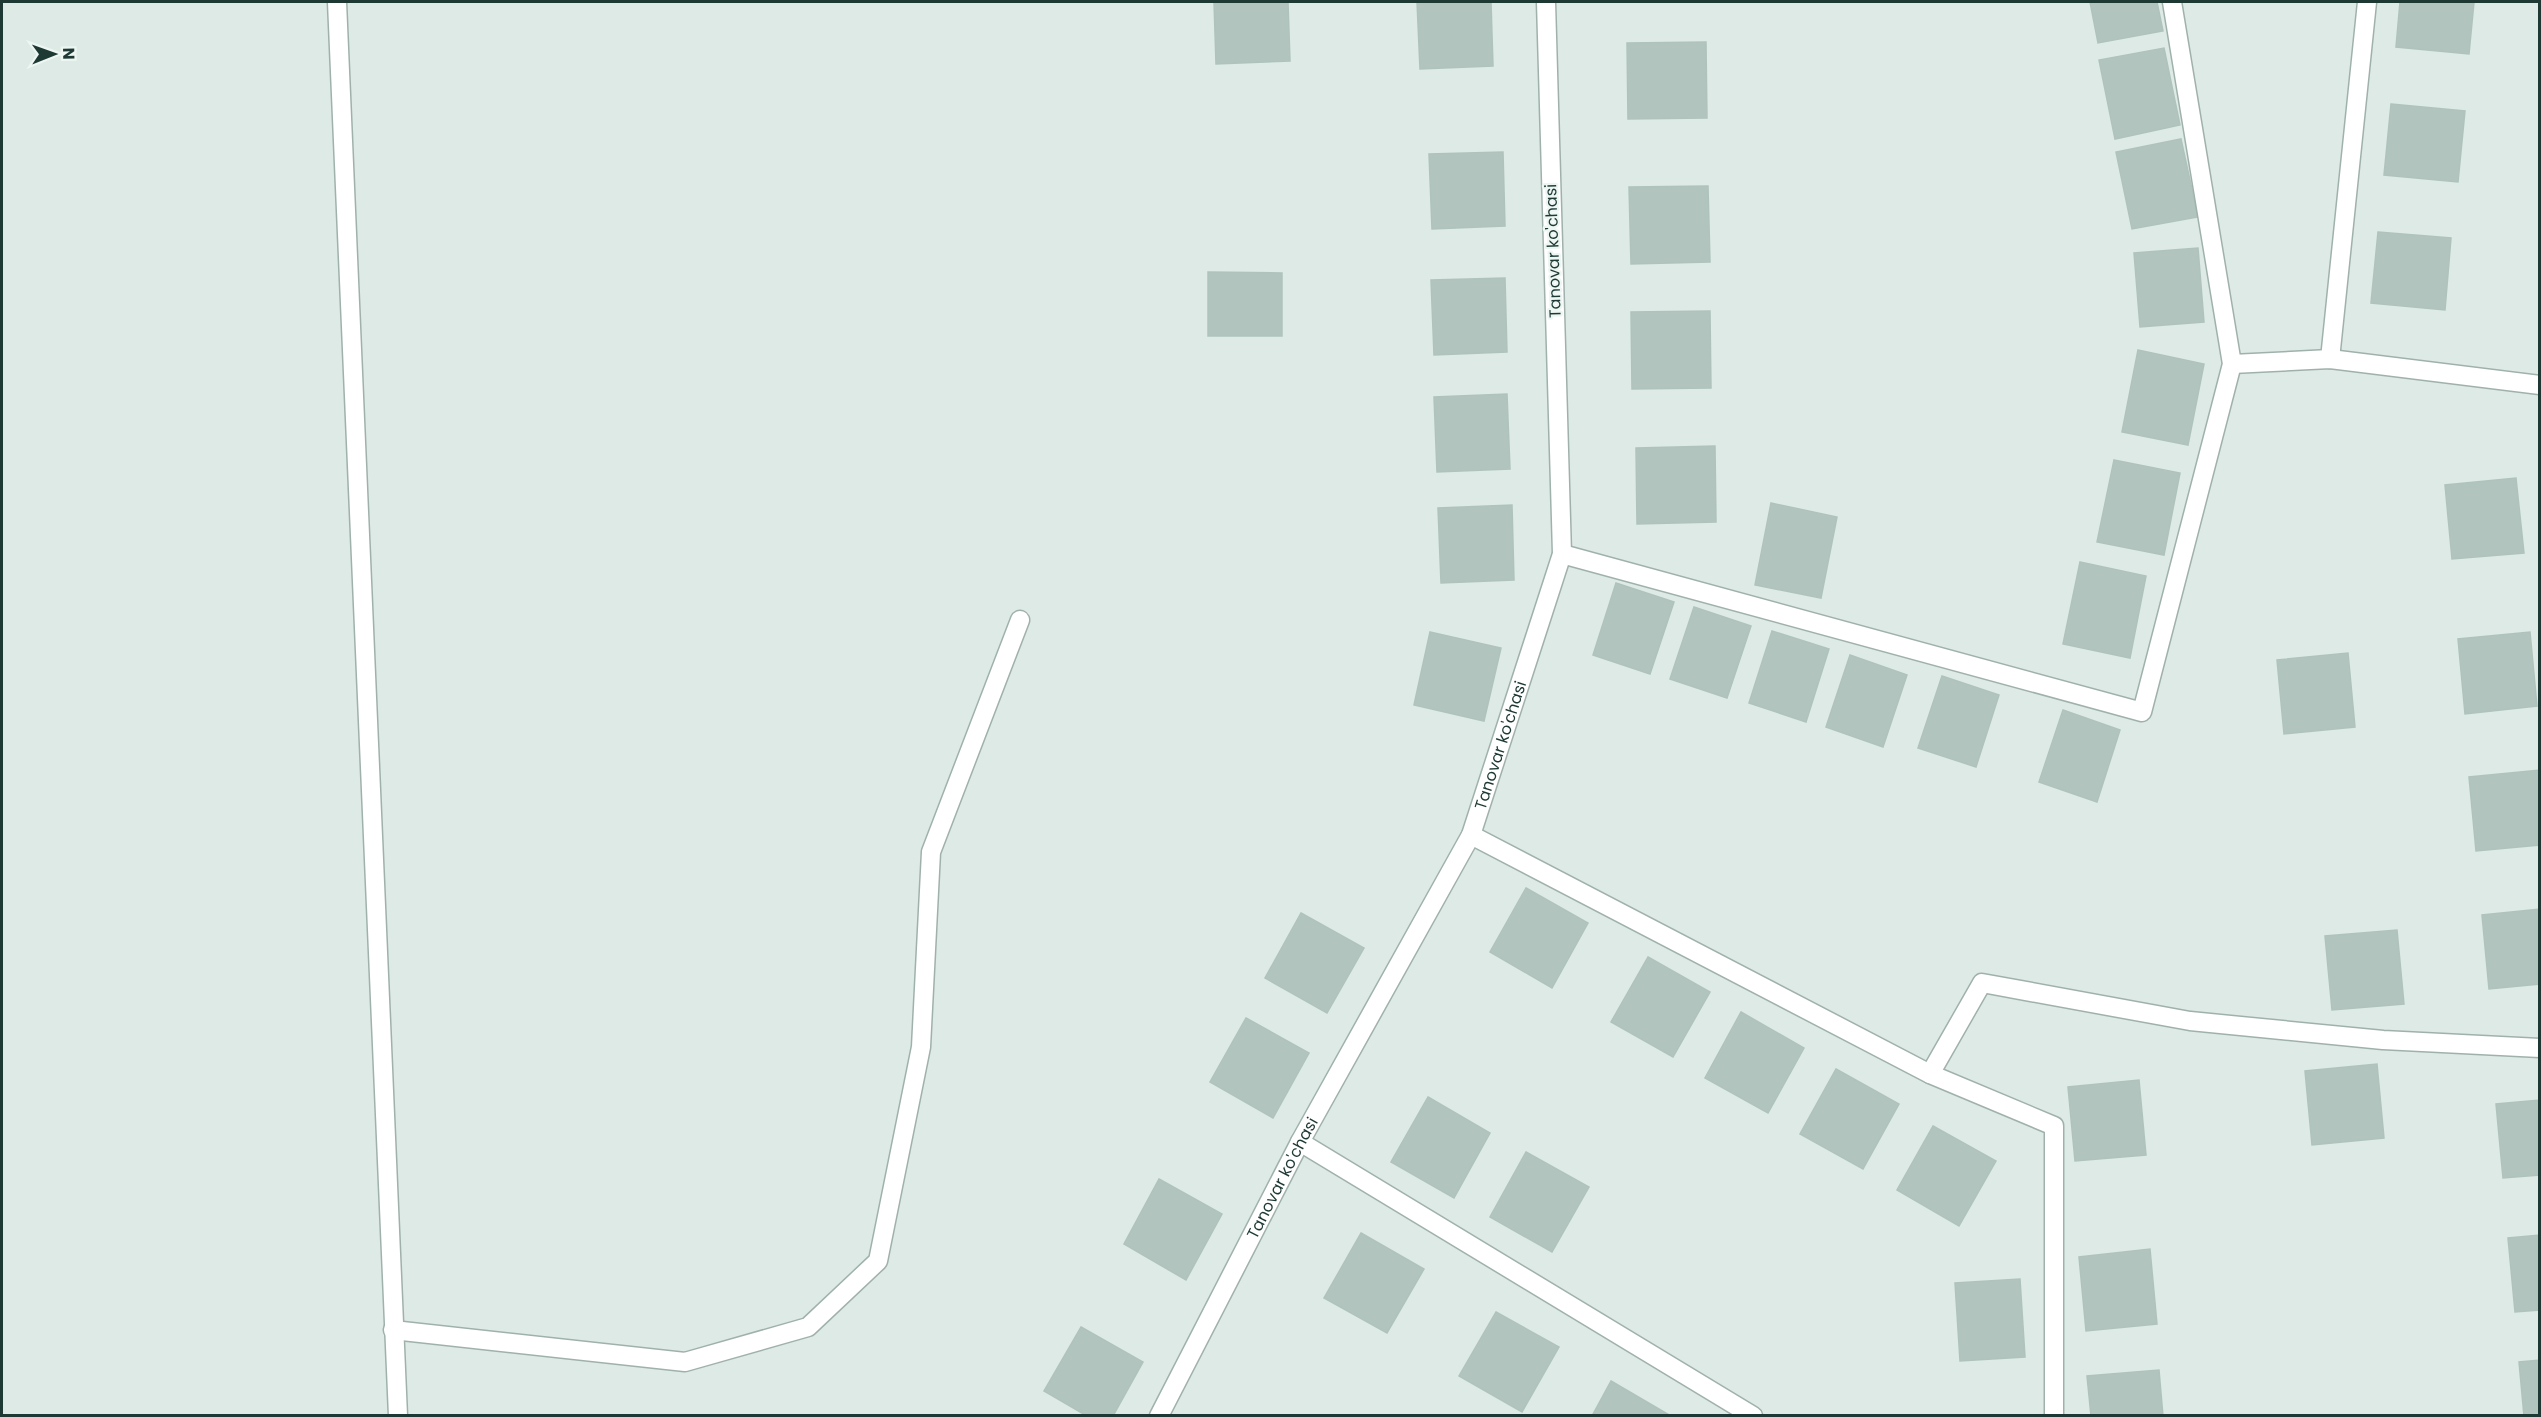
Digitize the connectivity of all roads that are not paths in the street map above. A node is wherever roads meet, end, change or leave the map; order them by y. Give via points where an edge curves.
1 (337, 2) edge
2 (1546, 2) edge
3 (2172, 2) edge
4 (2367, 2) edge
5 (2330, 359) junction
6 (2232, 364) junction
7 (2540, 385) edge
8 (1562, 554) junction
9 (1020, 620) dead end
10 (1471, 835) junction
11 (2540, 1048) edge
12 (1930, 1074) junction
13 (1300, 1142) junction
14 (393, 1330) junction
15 (398, 1416) edge
16 (1159, 1416) edge
17 (1753, 1416) edge
18 (2054, 1416) edge

1 - 14 street
2 - 8 street, Tanovar ko'chasi
3 - 6 street
4 - 5 street
5 - 6 street
5 - 7 street
6 - 8 street via 2142,712
8 - 10 street, Tanovar ko'chasi
9 - 14 street via 931,852 921,1047 878,1261 808,1327 685,1362
10 - 12 street
10 - 13 street, Tanovar ko'chasi
11 - 12 street via 2383,1040 2190,1021 1982,983
12 - 18 street via 2054,1126
13 - 16 street, Tanovar ko'chasi
13 - 17 street
14 - 15 street

